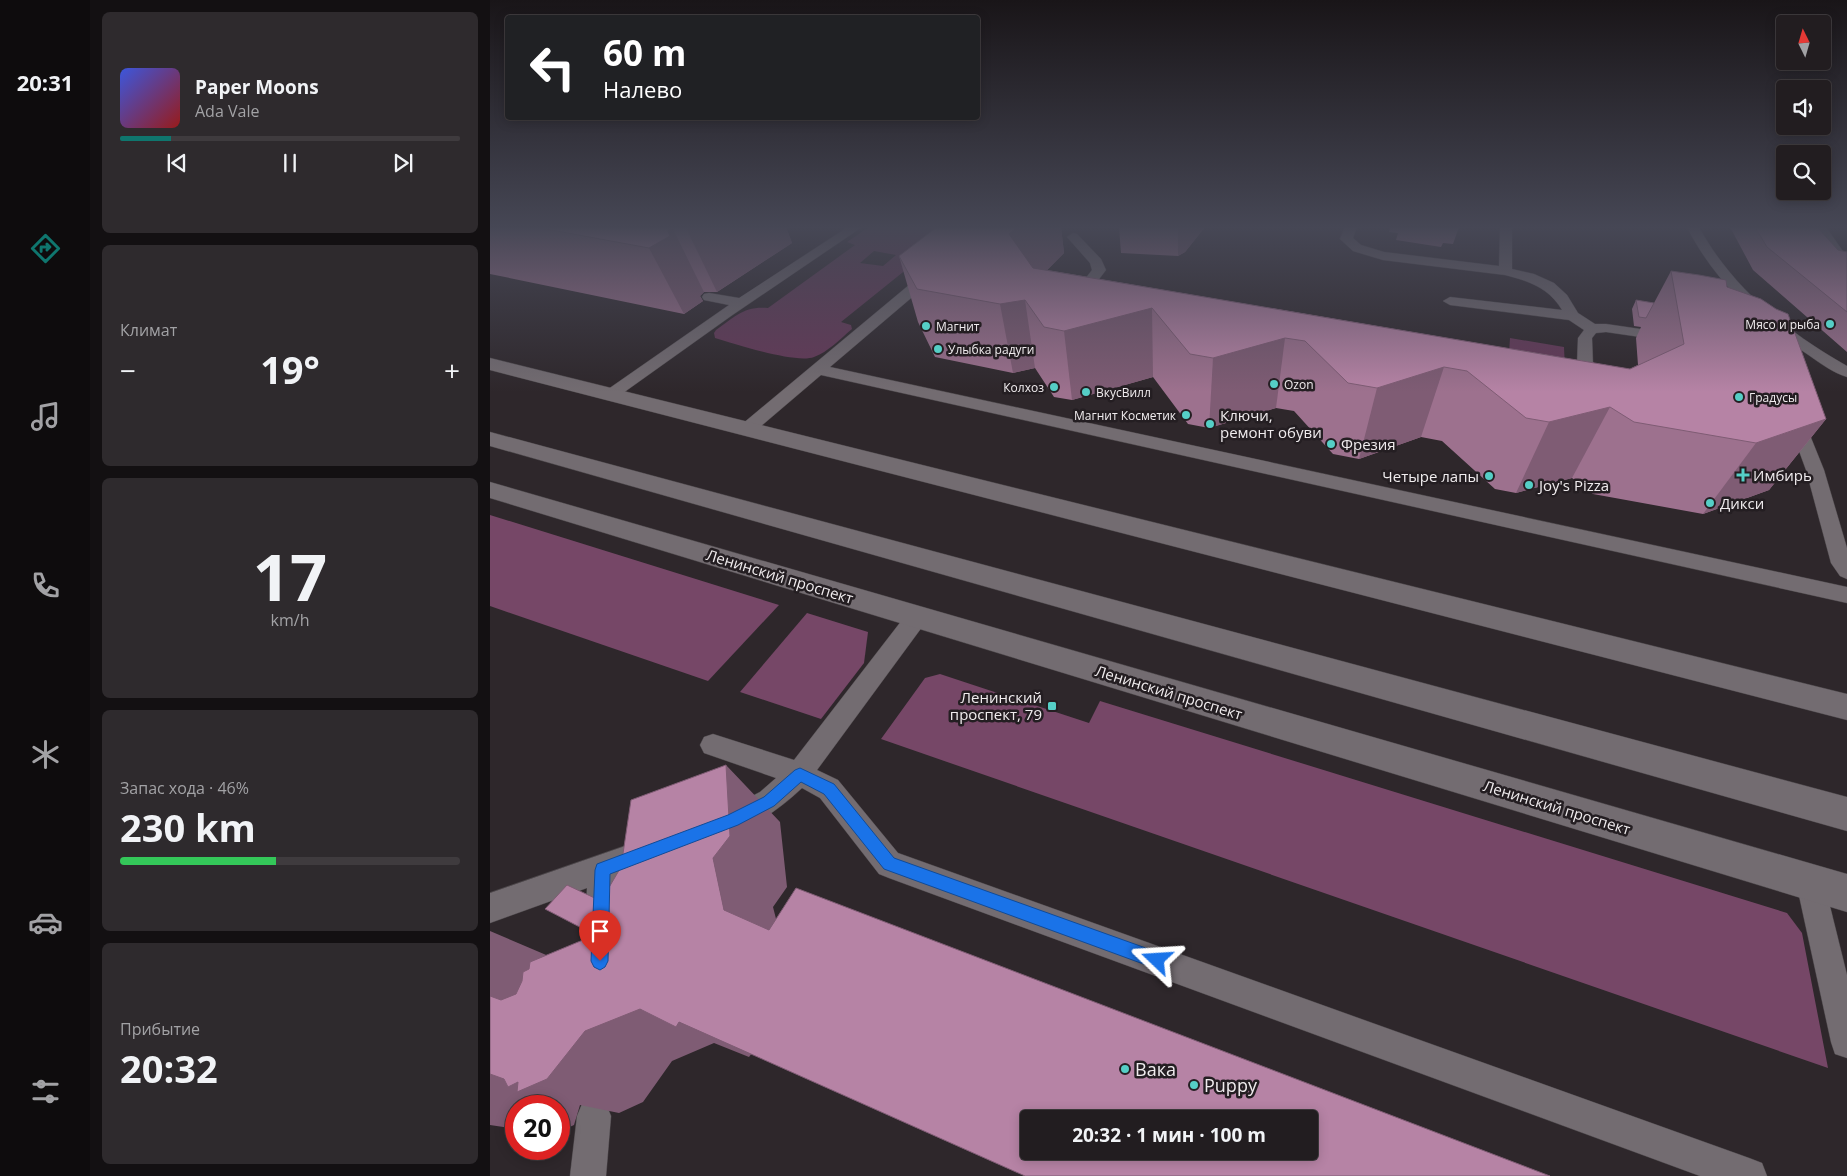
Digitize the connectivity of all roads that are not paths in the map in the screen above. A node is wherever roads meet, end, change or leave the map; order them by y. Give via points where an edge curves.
1 (774, 282) edge
2 (922, 282) edge
3 (1096, 282) edge
4 (1540, 282) edge
5 (1730, 282) edge
6 (710, 297) dead end
7 (1450, 301) dead end
8 (742, 303) junction
9 (1092, 308) edge
10 (1573, 316) junction
11 (1592, 329) junction
12 (1688, 342) edge
13 (490, 364) edge
14 (816, 369) junction
15 (1847, 372) edge
16 (1557, 386) edge
17 (610, 395) junction
18 (1789, 402) edge
19 (746, 429) junction
20 (490, 439) edge
21 (490, 490) edge
22 (1847, 571) edge
23 (1847, 595) edge
24 (917, 617) junction
25 (1847, 707) edge
26 (713, 745) dead end
27 (800, 774) junction
28 (1847, 814) edge
29 (714, 827) edge
30 (667, 845) edge
31 (602, 870) junction
32 (1810, 882) junction
33 (1847, 893) edge
34 (490, 908) edge
35 (600, 958) edge
36 (1847, 1042) edge
37 (594, 1116) dead end
38 (588, 1176) edge
39 (1749, 1176) edge

1 - 8 lane
2 - 14 lane
3 - 9 lane via 1079,296
4 - 10 lane via 1562,298
5 - 15 lane via 1753,304 1828,362
6 - 8 lane
7 - 10 lane
8 - 17 lane
10 - 11 lane
11 - 12 lane via 1606,328
11 - 16 lane via 1585,338 1585,365 1566,384
13 - 17 main road
14 - 19 lane
14 - 23 lane
17 - 19 main road
18 - 22 lane via 1815,470 1841,563
19 - 25 main road
20 - 28 main road
21 - 24 main road, Ленинский проспект
24 - 27 lane
24 - 32 main road, Ленинский проспект
26 - 27 lane
27 - 29 lane via 769,801
27 - 39 lane via 829,789 889,864
30 - 31 lane
31 - 34 lane
31 - 35 lane
32 - 33 main road, Ленинский проспект
32 - 36 lane
37 - 38 lane

